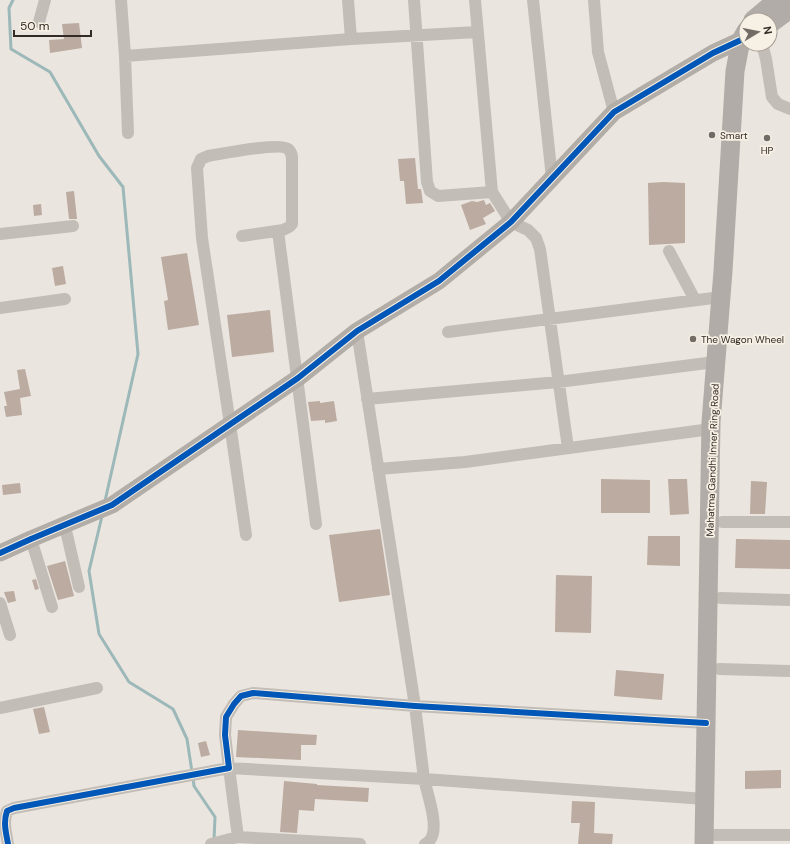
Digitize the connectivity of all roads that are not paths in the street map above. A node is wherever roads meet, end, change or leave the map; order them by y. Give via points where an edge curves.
1 (45, 0) edge
2 (121, 0) edge
3 (348, 0) edge
4 (414, 0) edge
5 (475, 0) edge
6 (533, 0) edge
7 (594, 0) edge
8 (777, 0) edge
9 (790, 9) edge
10 (763, 12) edge
11 (778, 18) edge
12 (39, 22) dead end
13 (477, 32) junction
14 (416, 35) junction
15 (351, 39) junction
16 (738, 43) edge
17 (743, 52) edge
18 (748, 52) edge
19 (764, 52) edge
20 (125, 56) junction
21 (790, 109) edge
22 (614, 112) junction
23 (128, 133) dead end
24 (552, 178) junction
25 (492, 192) junction
26 (511, 222) junction
27 (73, 226) dead end
28 (278, 231) junction
29 (0, 234) edge
30 (242, 236) dead end
31 (669, 251) dead end
32 (721, 297) junction
33 (65, 299) dead end
34 (695, 300) junction
35 (0, 308) edge
36 (549, 318) junction
37 (357, 331) junction
38 (448, 332) dead end
39 (715, 362) junction
40 (298, 378) junction
41 (558, 382) junction
42 (367, 399) junction
43 (230, 424) junction
44 (711, 429) junction
45 (568, 448) junction
46 (378, 469) junction
47 (722, 522) junction
48 (790, 522) edge
49 (316, 524) dead end
50 (65, 526) junction
51 (246, 535) dead end
52 (31, 539) junction
53 (0, 554) edge
54 (79, 587) dead end
55 (720, 598) junction
56 (790, 600) edge
57 (0, 603) edge
58 (52, 608) dead end
59 (10, 635) dead end
60 (719, 669) junction
61 (790, 671) edge
62 (97, 688) dead end
63 (415, 706) junction
64 (0, 708) edge
65 (706, 722) junction
66 (229, 768) junction
67 (424, 779) junction
68 (705, 799) junction
69 (790, 834) edge
70 (238, 837) junction
71 (712, 841) edge
72 (215, 843) edge
73 (8, 844) edge
74 (360, 844) edge
75 (426, 844) edge

1 - 12 street
2 - 20 street
3 - 15 street
4 - 14 street
5 - 13 street
6 - 24 street
7 - 22 street via 598,52
8 - 10 main road
9 - 11 main road
13 - 14 street
13 - 25 street
14 - 15 street
14 - 25 street via 427,182 430,191 438,196
15 - 20 street
16 - 22 street via 713,53
17 - 32 main road, Mahatma Gandhi Inner Ring Road via 734,78
18 - 47 main road, Mahatma Gandhi Inner Ring Road via 724,416
19 - 21 street via 772,97 778,104
20 - 23 street
22 - 24 street
24 - 26 street
25 - 26 street
26 - 36 street via 528,230 536,238 540,250
26 - 37 street via 439,281
27 - 29 street
28 - 30 street
28 - 40 street
28 - 43 street via 289,227 292,220 292,154 288,149 281,146 270,147 201,159 197,168 202,238
31 - 34 street
32 - 34 street
32 - 39 main road, Mahatma Gandhi Inner Ring Road
33 - 35 street
34 - 36 street
36 - 38 street
36 - 41 street
37 - 40 street
37 - 42 street
39 - 41 street
39 - 44 main road, Mahatma Gandhi Inner Ring Road
40 - 43 street
40 - 49 street
41 - 42 street
41 - 45 street
42 - 46 street
43 - 50 street via 112,505
43 - 51 street
44 - 45 street
44 - 65 main road, Mahatma Gandhi Inner Ring Road
45 - 46 street via 465,462
46 - 63 street
47 - 48 street
47 - 55 main road, Mahatma Gandhi Inner Ring Road
50 - 52 street
50 - 54 street
52 - 53 street
52 - 58 street
55 - 56 street
55 - 60 main road, Mahatma Gandhi Inner Ring Road
57 - 59 street
60 - 61 street
60 - 71 main road, Mahatma Gandhi Inner Ring Road
62 - 64 street
63 - 65 street
63 - 66 street via 253,693 241,696 226,717
63 - 67 street
65 - 68 main road, Mahatma Gandhi Inner Ring Road
66 - 67 street
66 - 70 street
66 - 73 street via 14,808 7,811 4,818
67 - 68 street
67 - 75 street via 434,830 431,840
68 - 71 main road, Mahatma Gandhi Inner Ring Road
69 - 71 street
70 - 72 street
70 - 74 street

